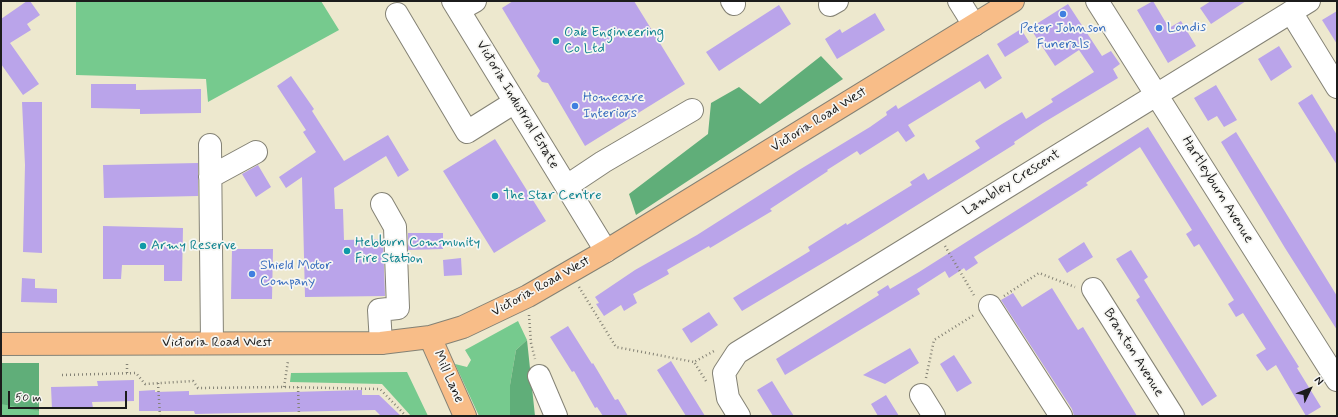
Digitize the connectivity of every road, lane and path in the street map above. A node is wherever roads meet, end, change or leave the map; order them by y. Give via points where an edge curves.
1 (959, 1) edge
2 (1013, 1) edge
3 (1097, 1) edge
4 (462, 4) edge
5 (1300, 6) edge
6 (397, 14) dead end
7 (974, 25) junction
8 (1337, 87) edge
9 (1156, 94) junction
10 (515, 102) junction
11 (692, 110) dead end
12 (210, 145) dead end
13 (256, 152) dead end
14 (210, 177) junction
15 (567, 186) junction
16 (382, 204) dead end
17 (935, 230) junction
18 (606, 251) junction
19 (570, 272) junction
20 (1055, 279) dead end
21 (1094, 289) dead end
22 (528, 296) junction
23 (982, 308) junction
24 (430, 337) junction
25 (212, 343) junction
26 (291, 343) junction
27 (381, 343) junction
28 (1, 344) edge
29 (127, 355) dead end
30 (694, 362) dead end
31 (127, 373) junction
32 (62, 375) dead end
33 (539, 376) joint
34 (1337, 380) edge
35 (158, 383) junction
36 (284, 387) junction
37 (298, 387) junction
38 (921, 395) joint
39 (160, 416) edge
40 (299, 416) edge
41 (406, 416) edge
42 (465, 416) edge
43 (556, 416) edge
44 (738, 416) edge
45 (934, 416) edge
46 (1061, 416) edge
47 (1173, 416) edge

1 - 7 street
2 - 7 main road, Victoria Road West
3 - 9 street, Hartleyburn Avenue
4 - 10 street, Victoria Industrial Estate
5 - 8 street
5 - 9 street, Lambley Crescent
6 - 10 street via 467,132
7 - 18 main road, Victoria Road West
9 - 17 street, Lambley Crescent
9 - 34 street, Hartleyburn Avenue
10 - 15 street, Victoria Industrial Estate
11 - 15 street
12 - 14 street
13 - 14 street
14 - 25 street
15 - 18 street, Victoria Industrial Estate
16 - 27 street via 395,227 398,308 379,310
17 - 23 path
17 - 44 street, Lambley Crescent via 737,353 724,373 728,398
18 - 19 main road, Victoria Road West
19 - 22 main road, Victoria Road West
19 - 30 path via 616,347
20 - 23 path via 1039,273
21 - 47 street, Branton Avenue
22 - 24 main road, Victoria Road West via 472,324
22 - 33 path via 531,343
23 - 38 path via 934,340
23 - 46 street
24 - 27 main road, Victoria Road West
24 - 42 main road, Mill Lane
25 - 26 main road, Victoria Road West
25 - 28 main road, Victoria Road West
26 - 27 main road, Victoria Road West
26 - 36 path
29 - 31 path
31 - 32 path
31 - 35 path via 136,373 145,384
33 - 43 street
35 - 36 path via 194,381 198,388
35 - 39 path
36 - 37 path
37 - 40 path
37 - 41 path via 380,389
38 - 45 street

